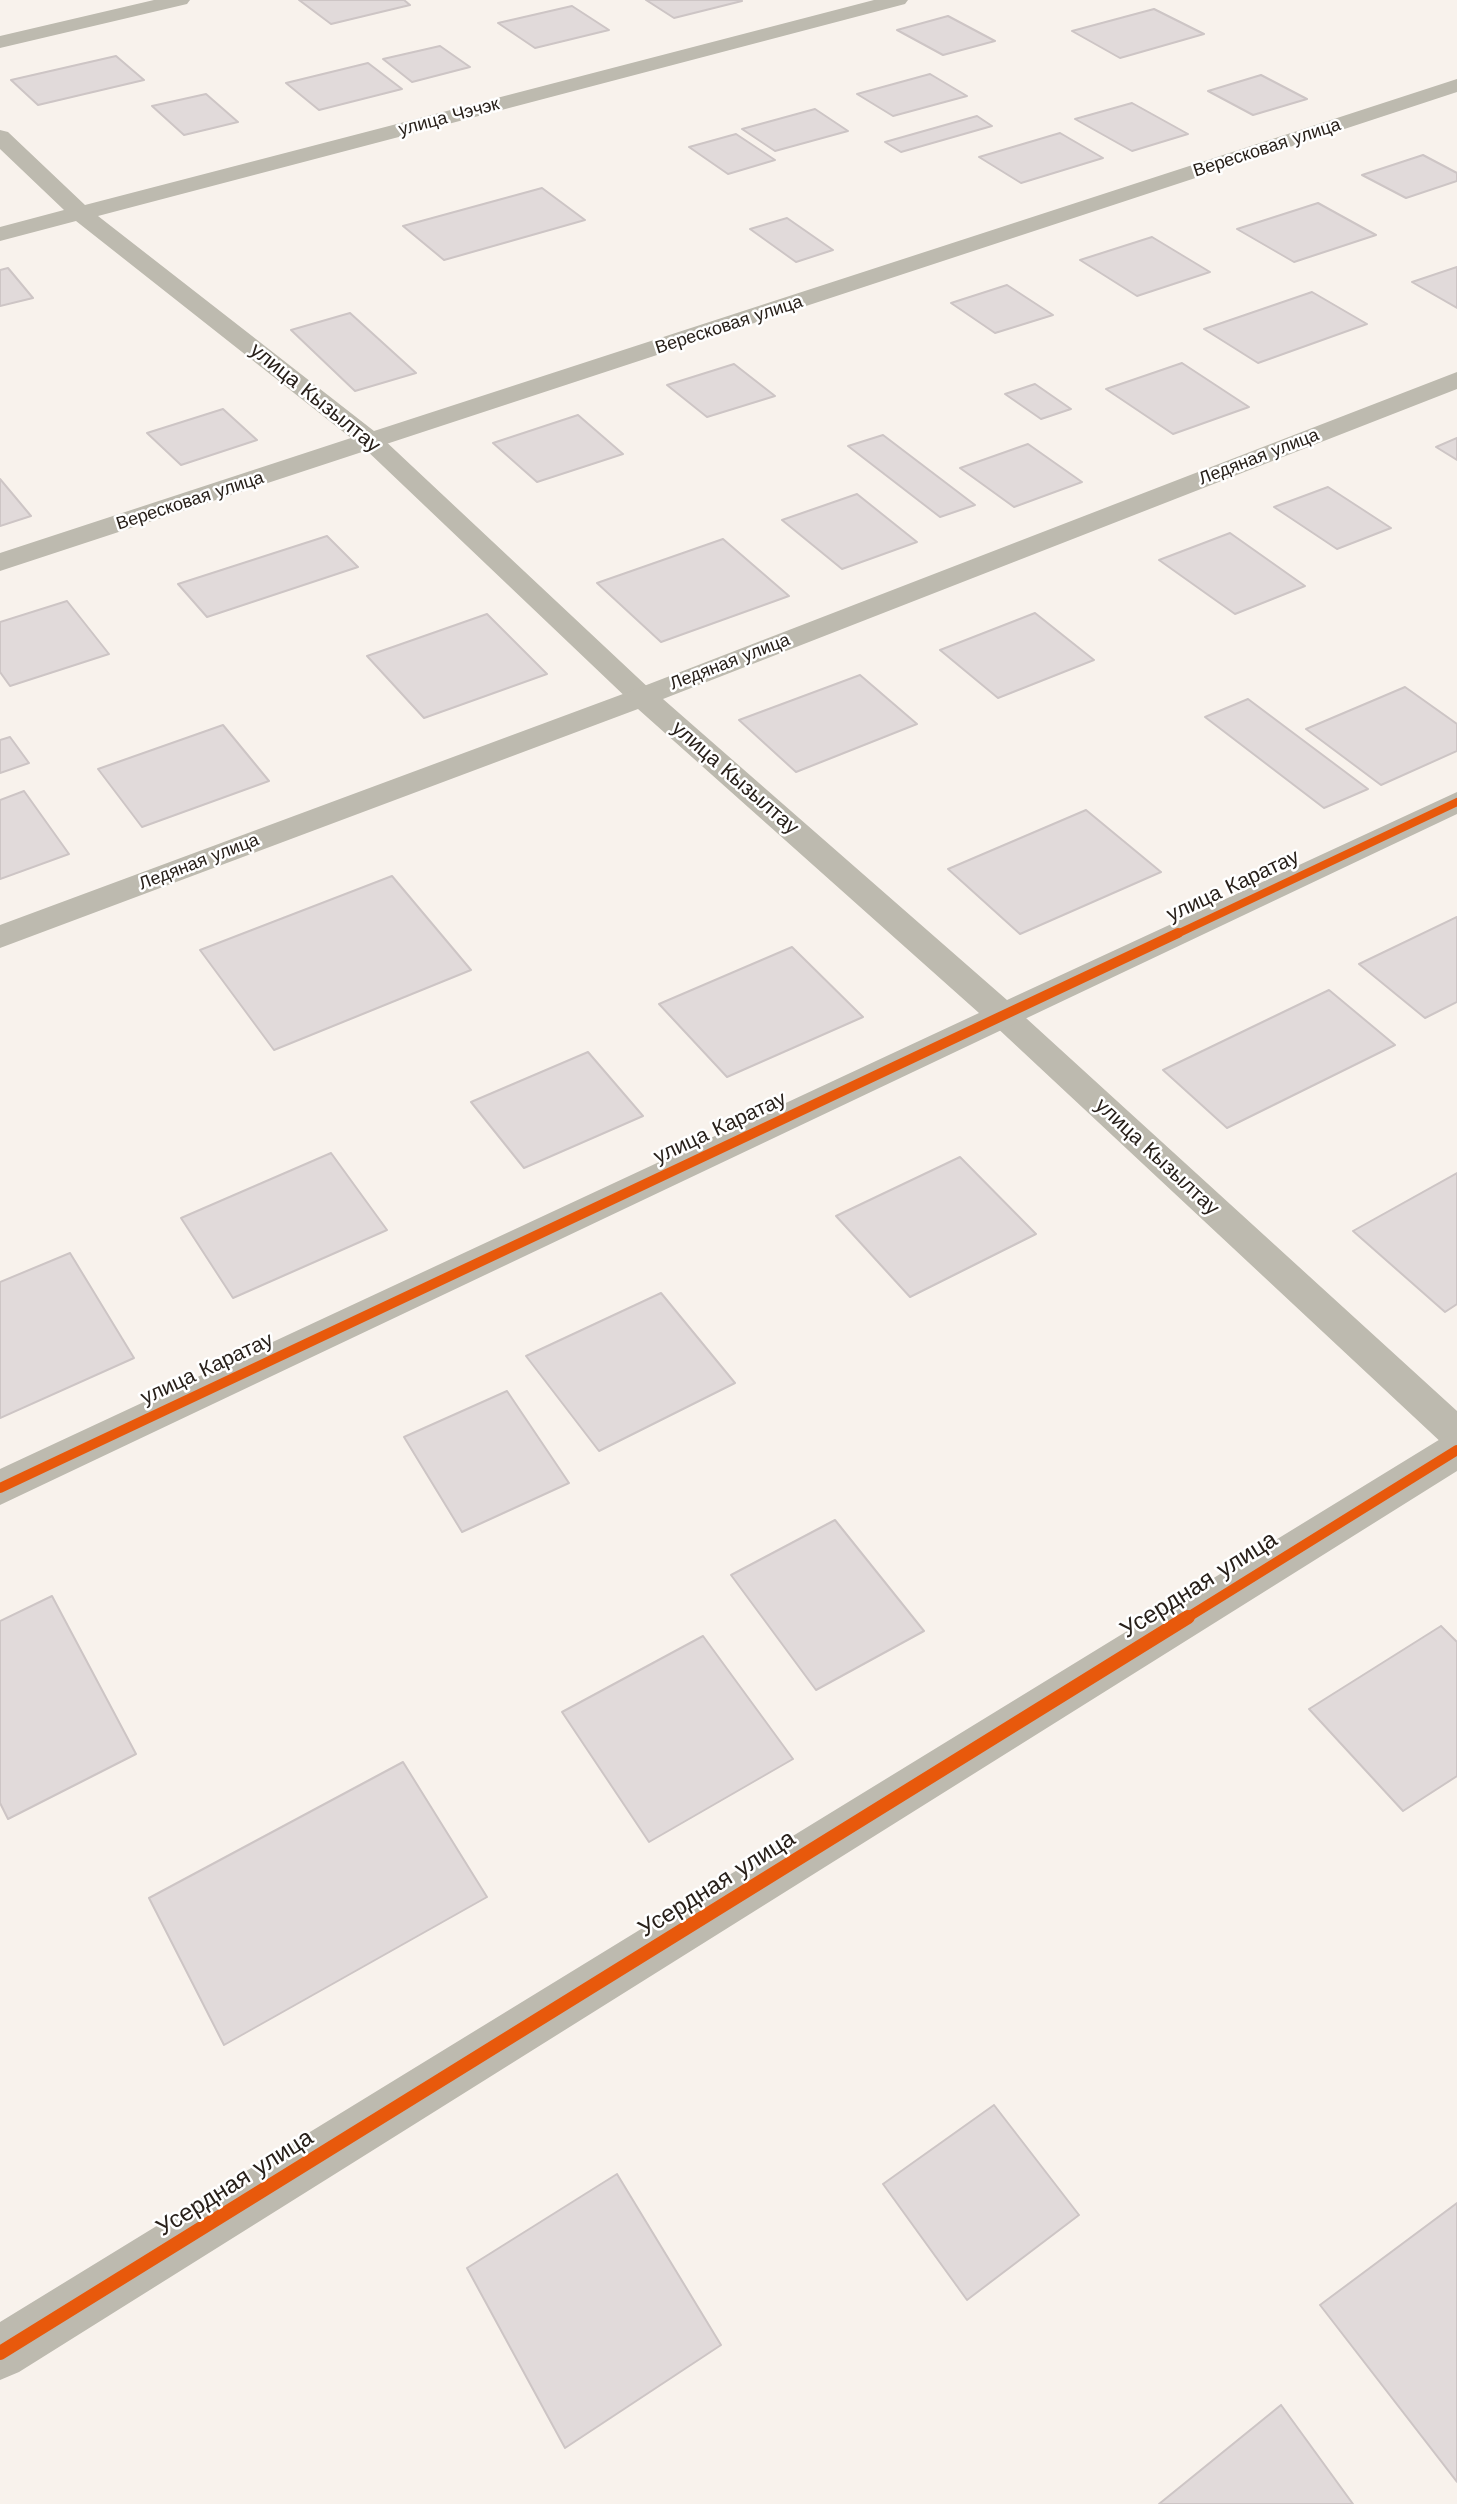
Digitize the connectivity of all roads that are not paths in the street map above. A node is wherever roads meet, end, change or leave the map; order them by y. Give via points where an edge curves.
1 (180, 0) edge
2 (898, 0) edge
3 (0, 42) edge
4 (1457, 85) edge
5 (0, 137) edge
6 (80, 213) junction
7 (0, 234) edge
8 (1457, 380) edge
9 (372, 442) junction
10 (0, 562) edge
11 (642, 696) junction
12 (1457, 802) edge
13 (0, 937) edge
14 (1003, 1016) junction
15 (1457, 1434) edge
16 (1457, 1450) edge
17 (0, 1488) edge
18 (0, 2353) edge

1 - 3 street
2 - 6 street, улица Чэчэк
4 - 9 street, Вересковая улица
5 - 6 street, улица Кызылтау
6 - 7 street, улица Чэчэк
6 - 9 street, улица Кызылтау
8 - 11 street, Ледяная улица
9 - 10 street, Вересковая улица
9 - 11 lane, улица Кызылтау
11 - 13 street, Ледяная улица
11 - 14 street, улица Кызылтау
12 - 14 street, улица Каратау
14 - 15 lane, улица Кызылтау
14 - 17 street, улица Каратау
16 - 18 street, Усердная улица

